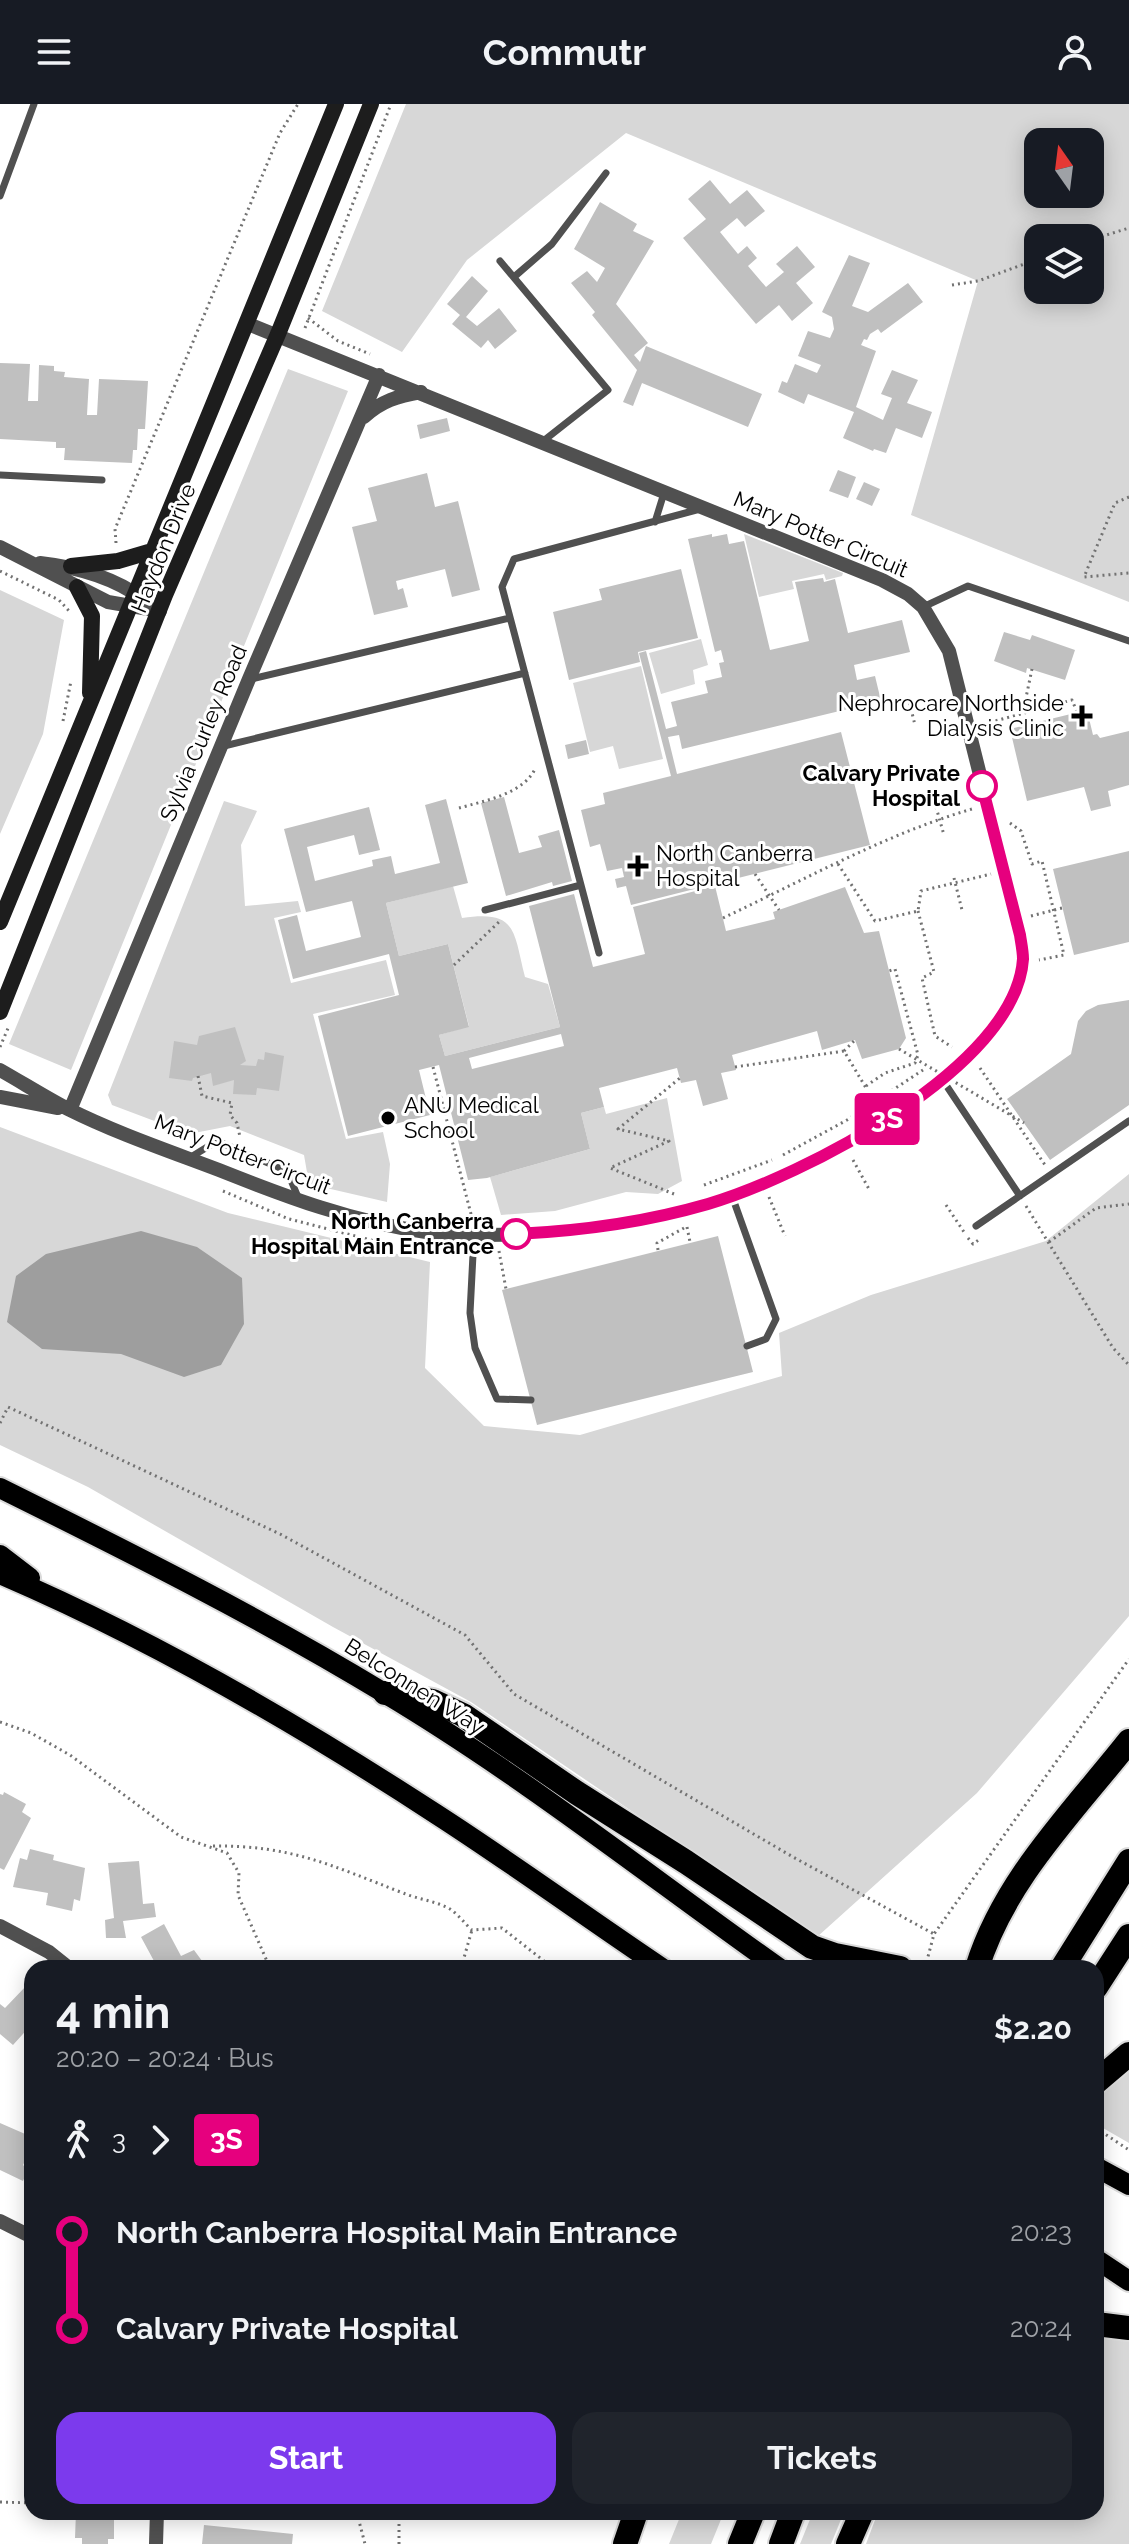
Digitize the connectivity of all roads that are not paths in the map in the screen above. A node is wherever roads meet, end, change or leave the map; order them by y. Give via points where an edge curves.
1 (34, 104) edge
2 (336, 104) edge
3 (371, 104) edge
4 (606, 173) dead end
5 (0, 196) edge
6 (500, 261) dead end
7 (514, 277) junction
8 (248, 324) junction
9 (278, 334) junction
10 (379, 375) junction
11 (421, 392) junction
12 (359, 421) junction
13 (542, 442) junction
14 (0, 475) edge
15 (102, 480) dead end
16 (664, 491) junction
17 (704, 508) junction
18 (655, 522) junction
19 (0, 547) edge
20 (152, 551) junction
21 (31, 562) junction
22 (71, 566) junction
23 (77, 587) junction
24 (132, 600) junction
25 (923, 607) junction
26 (160, 611) junction
27 (510, 618) junction
28 (1129, 641) edge
29 (525, 673) junction
30 (249, 679) junction
31 (90, 702) junction
32 (221, 747) junction
33 (581, 885) junction
34 (485, 910) dead end
35 (0, 922) edge
36 (599, 953) dead end
37 (0, 1012) edge
38 (0, 1070) edge
39 (942, 1079) junction
40 (0, 1097) edge
41 (70, 1110) junction
42 (1129, 1121) edge
43 (189, 1159) junction
44 (732, 1196) junction
45 (1020, 1196) junction
46 (300, 1202) junction
47 (976, 1226) dead end
48 (474, 1235) junction
49 (747, 1346) dead end
50 (531, 1400) dead end
51 (0, 1488) edge
52 (0, 1555) edge
53 (0, 1574) edge
54 (55, 1597) junction
55 (385, 1693) junction
56 (1129, 1741) edge
57 (1129, 1861) edge
58 (0, 1926) edge
59 (1129, 1936) edge
60 (59, 1960) edge
61 (650, 1960) edge
62 (768, 1960) edge
63 (860, 1960) edge
64 (980, 1960) edge
65 (1067, 1960) edge
66 (1104, 1975) edge
67 (1127, 2056) edge
68 (1104, 2063) edge
69 (1104, 2075) edge
70 (1104, 2171) edge
71 (1129, 2185) edge
72 (0, 2221) edge
73 (24, 2233) edge
74 (1104, 2264) edge
75 (1129, 2281) edge
76 (1104, 2325) edge
77 (1129, 2328) edge
78 (157, 2520) edge
79 (633, 2520) edge
80 (750, 2520) edge
81 (790, 2520) edge
82 (858, 2520) edge
83 (156, 2544) edge
84 (625, 2544) edge
85 (740, 2544) edge
86 (781, 2544) edge
87 (848, 2544) edge

1 - 5 lane
2 - 8 main road, Haydon Drive
3 - 9 main road, Haydon Drive
4 - 7 lane via 552,244
6 - 7 lane
7 - 13 lane via 608,390
8 - 9 street, Mary Potter Circuit
8 - 20 main road, Haydon Drive
9 - 10 street, Mary Potter Circuit
9 - 26 main road, Haydon Drive
10 - 11 street, Mary Potter Circuit
10 - 12 street, Sylvia Curley Road
11 - 12 street via 390,399
11 - 13 street, Mary Potter Circuit
12 - 30 street, Sylvia Curley Road
13 - 16 street, Mary Potter Circuit
14 - 15 lane
16 - 17 street, Mary Potter Circuit
16 - 18 lane
17 - 18 lane
17 - 25 street, Mary Potter Circuit via 882,580
18 - 27 lane via 514,559 502,587
19 - 21 street
20 - 22 main road
20 - 24 main road, Haydon Drive
21 - 22 street
21 - 23 street
22 - 24 street
23 - 24 street via 108,602
23 - 31 main road via 92,616
24 - 26 street
24 - 31 main road, Haydon Drive
25 - 28 lane via 968,586
25 - 39 street, Mary Potter Circuit via 949,651 1023,959 999,1020
26 - 37 main road, Haydon Drive
27 - 29 lane
27 - 30 lane
29 - 32 lane
29 - 33 lane
30 - 32 street, Sylvia Curley Road
31 - 35 main road, Haydon Drive
32 - 41 street, Sylvia Curley Road
33 - 34 lane
33 - 36 lane
38 - 41 street, Mary Potter Circuit
39 - 44 street, Mary Potter Circuit via 837,1149
39 - 45 lane
40 - 41 street, Mary Potter Circuit
41 - 43 street, Mary Potter Circuit
42 - 45 lane
43 - 46 street, Mary Potter Circuit
43 - 46 lane via 217,1141 287,1171
44 - 48 street, Mary Potter Circuit via 586,1229
44 - 49 lane via 776,1319 766,1339
45 - 47 lane
46 - 48 street, Mary Potter Circuit via 392,1226
48 - 50 lane via 470,1313 475,1348 497,1399
51 - 55 main road, Belconnen Way via 232,1605
52 - 54 main road
53 - 54 main road
54 - 61 main road via 333,1751 436,1814
55 - 62 main road, Belconnen Way via 593,1833
55 - 63 highway via 433,1701 463,1715 812,1947
56 - 64 highway via 1013,1889
57 - 65 highway
58 - 60 street
59 - 66 highway
67 - 68 highway
67 - 69 highway
70 - 71 main road
72 - 73 street
74 - 75 main road
76 - 77 highway
78 - 83 street
79 - 84 highway
80 - 85 highway
81 - 86 highway
82 - 87 highway

